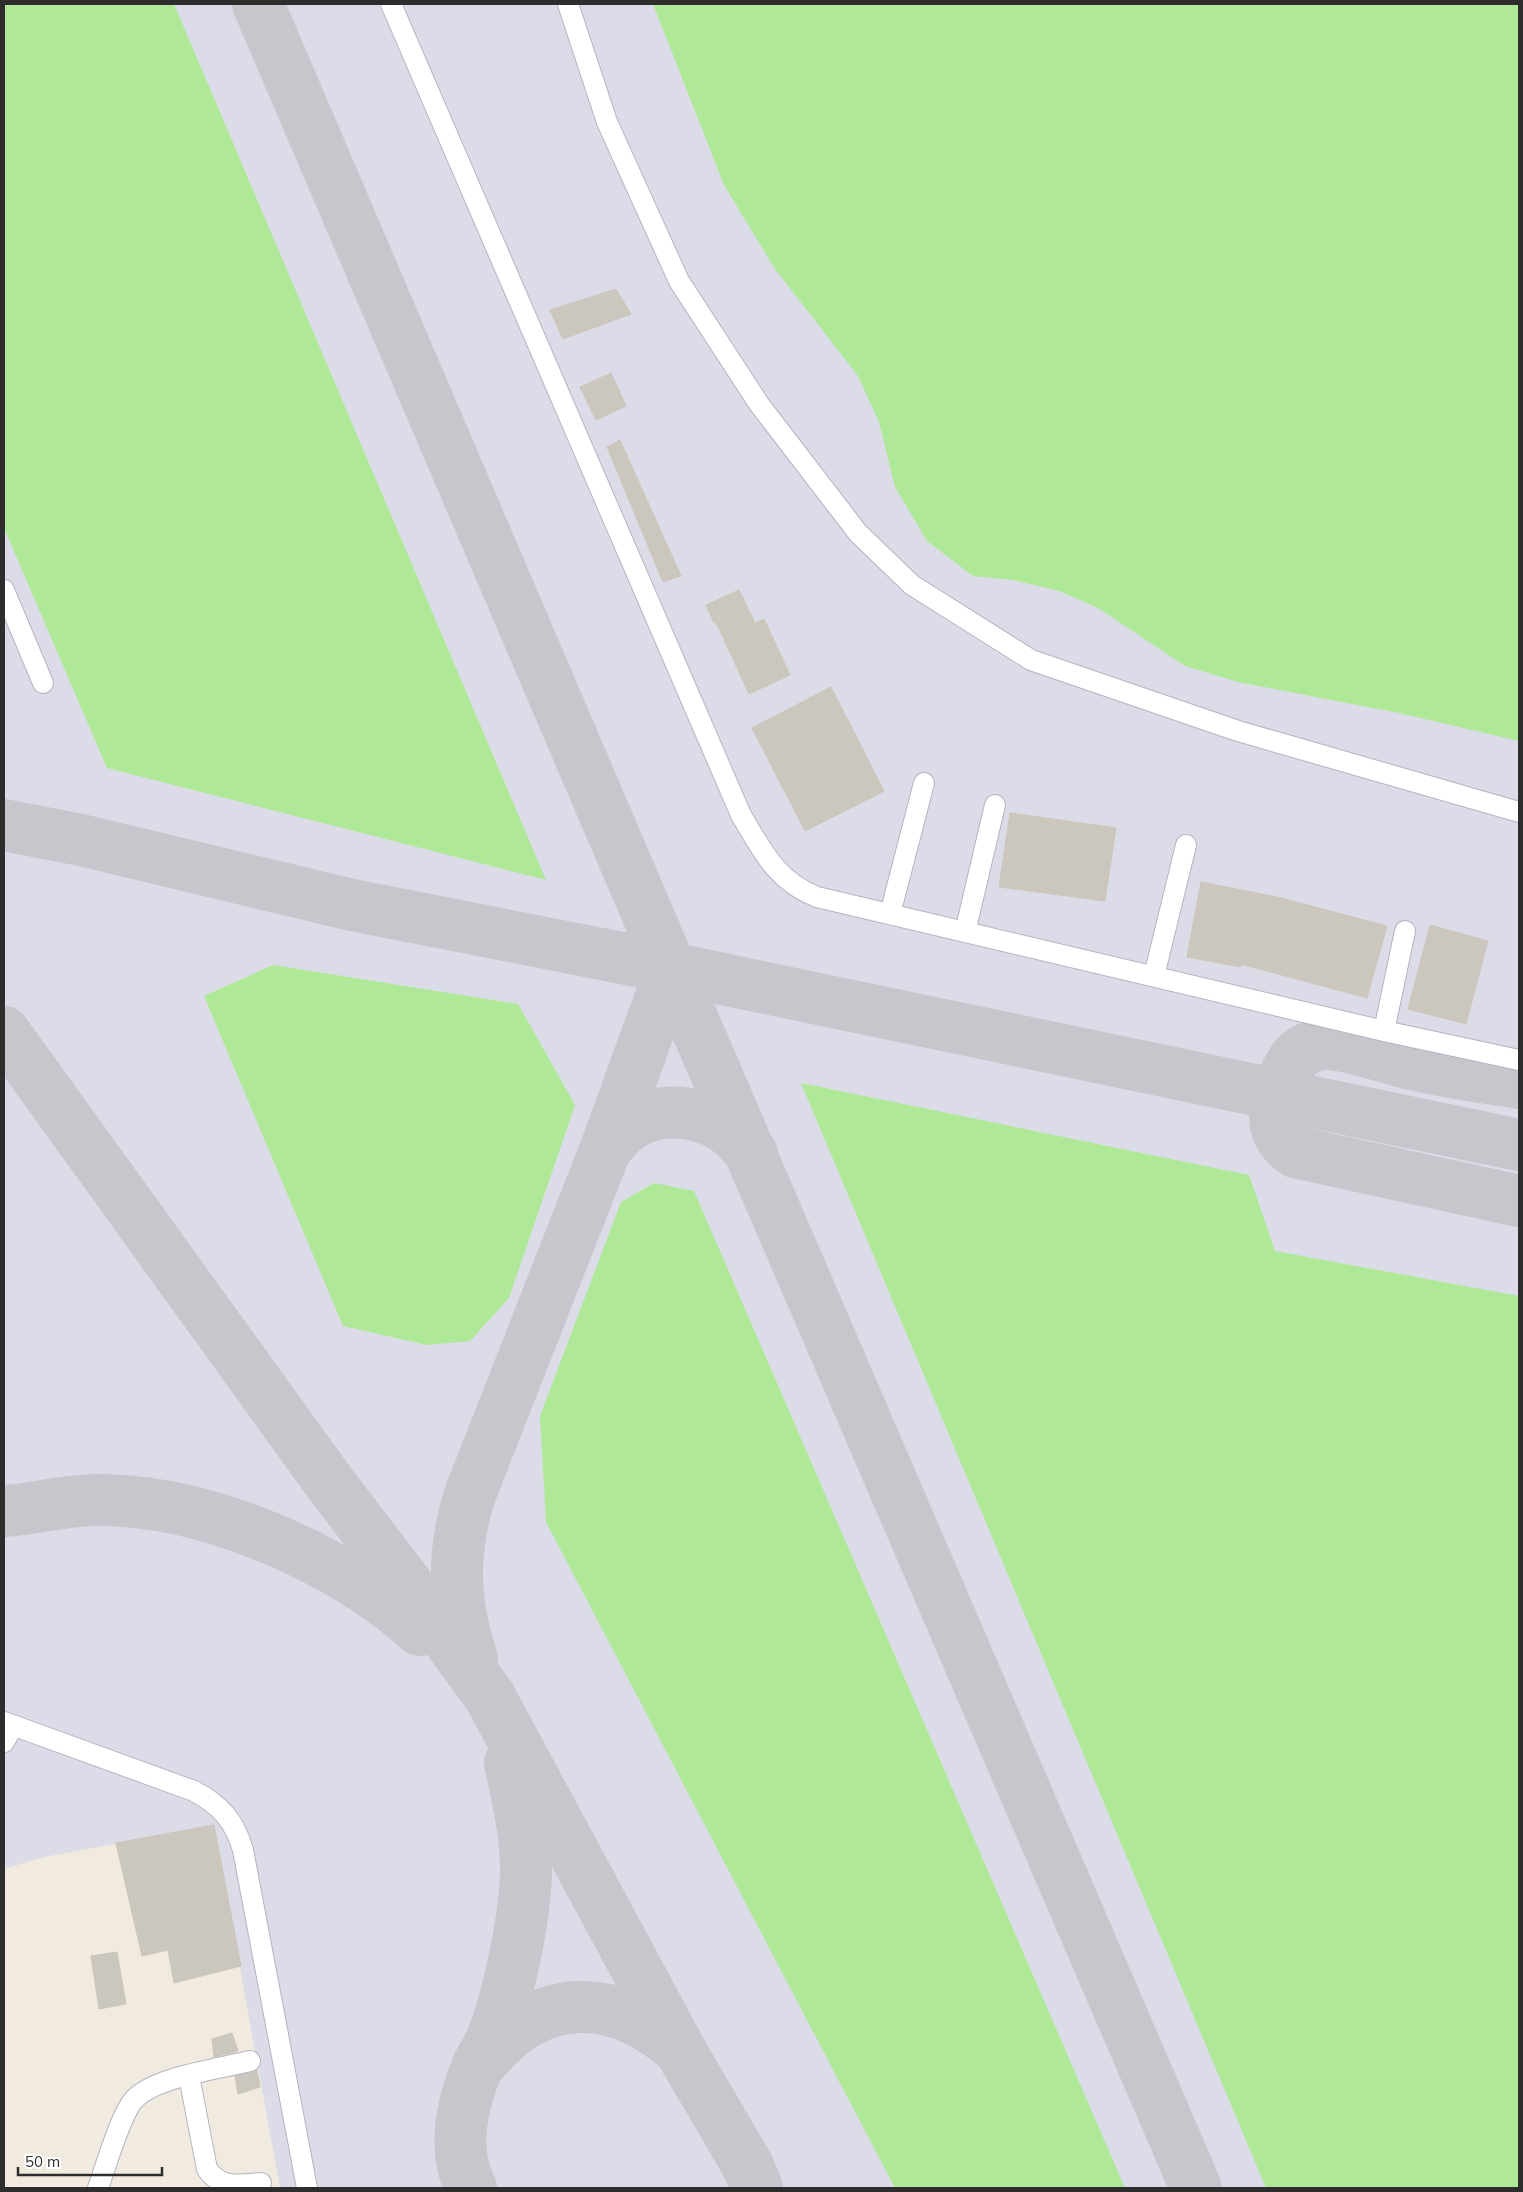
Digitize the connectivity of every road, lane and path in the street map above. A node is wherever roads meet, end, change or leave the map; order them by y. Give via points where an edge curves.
1 (391, 4) edge
2 (568, 4) edge
3 (4, 590) edge
4 (43, 683) dead end
5 (924, 783) dead end
6 (995, 805) dead end
7 (1519, 812) edge
8 (1186, 845) dead end
9 (890, 914) junction
10 (1405, 931) dead end
11 (965, 932) junction
12 (1154, 976) junction
13 (1384, 1031) junction
14 (1519, 1060) edge
15 (7, 1730) edge
16 (250, 2061) dead end
17 (188, 2076) junction
18 (260, 2183) dead end
19 (98, 2188) edge
20 (306, 2188) edge

1 - 9 lane via 740,815 770,862 790,884 817,897
2 - 7 lane via 606,122 679,281 759,404 858,533 912,585 1031,660 1238,731
3 - 4 lane
5 - 9 lane
6 - 11 lane
8 - 12 lane
9 - 11 lane
10 - 13 lane
11 - 12 lane
12 - 13 lane
13 - 14 lane
15 - 20 lane via 209,1798 231,1821 243,1850
16 - 17 lane
17 - 18 lane via 211,2176 232,2186
17 - 19 lane via 148,2088 132,2102

